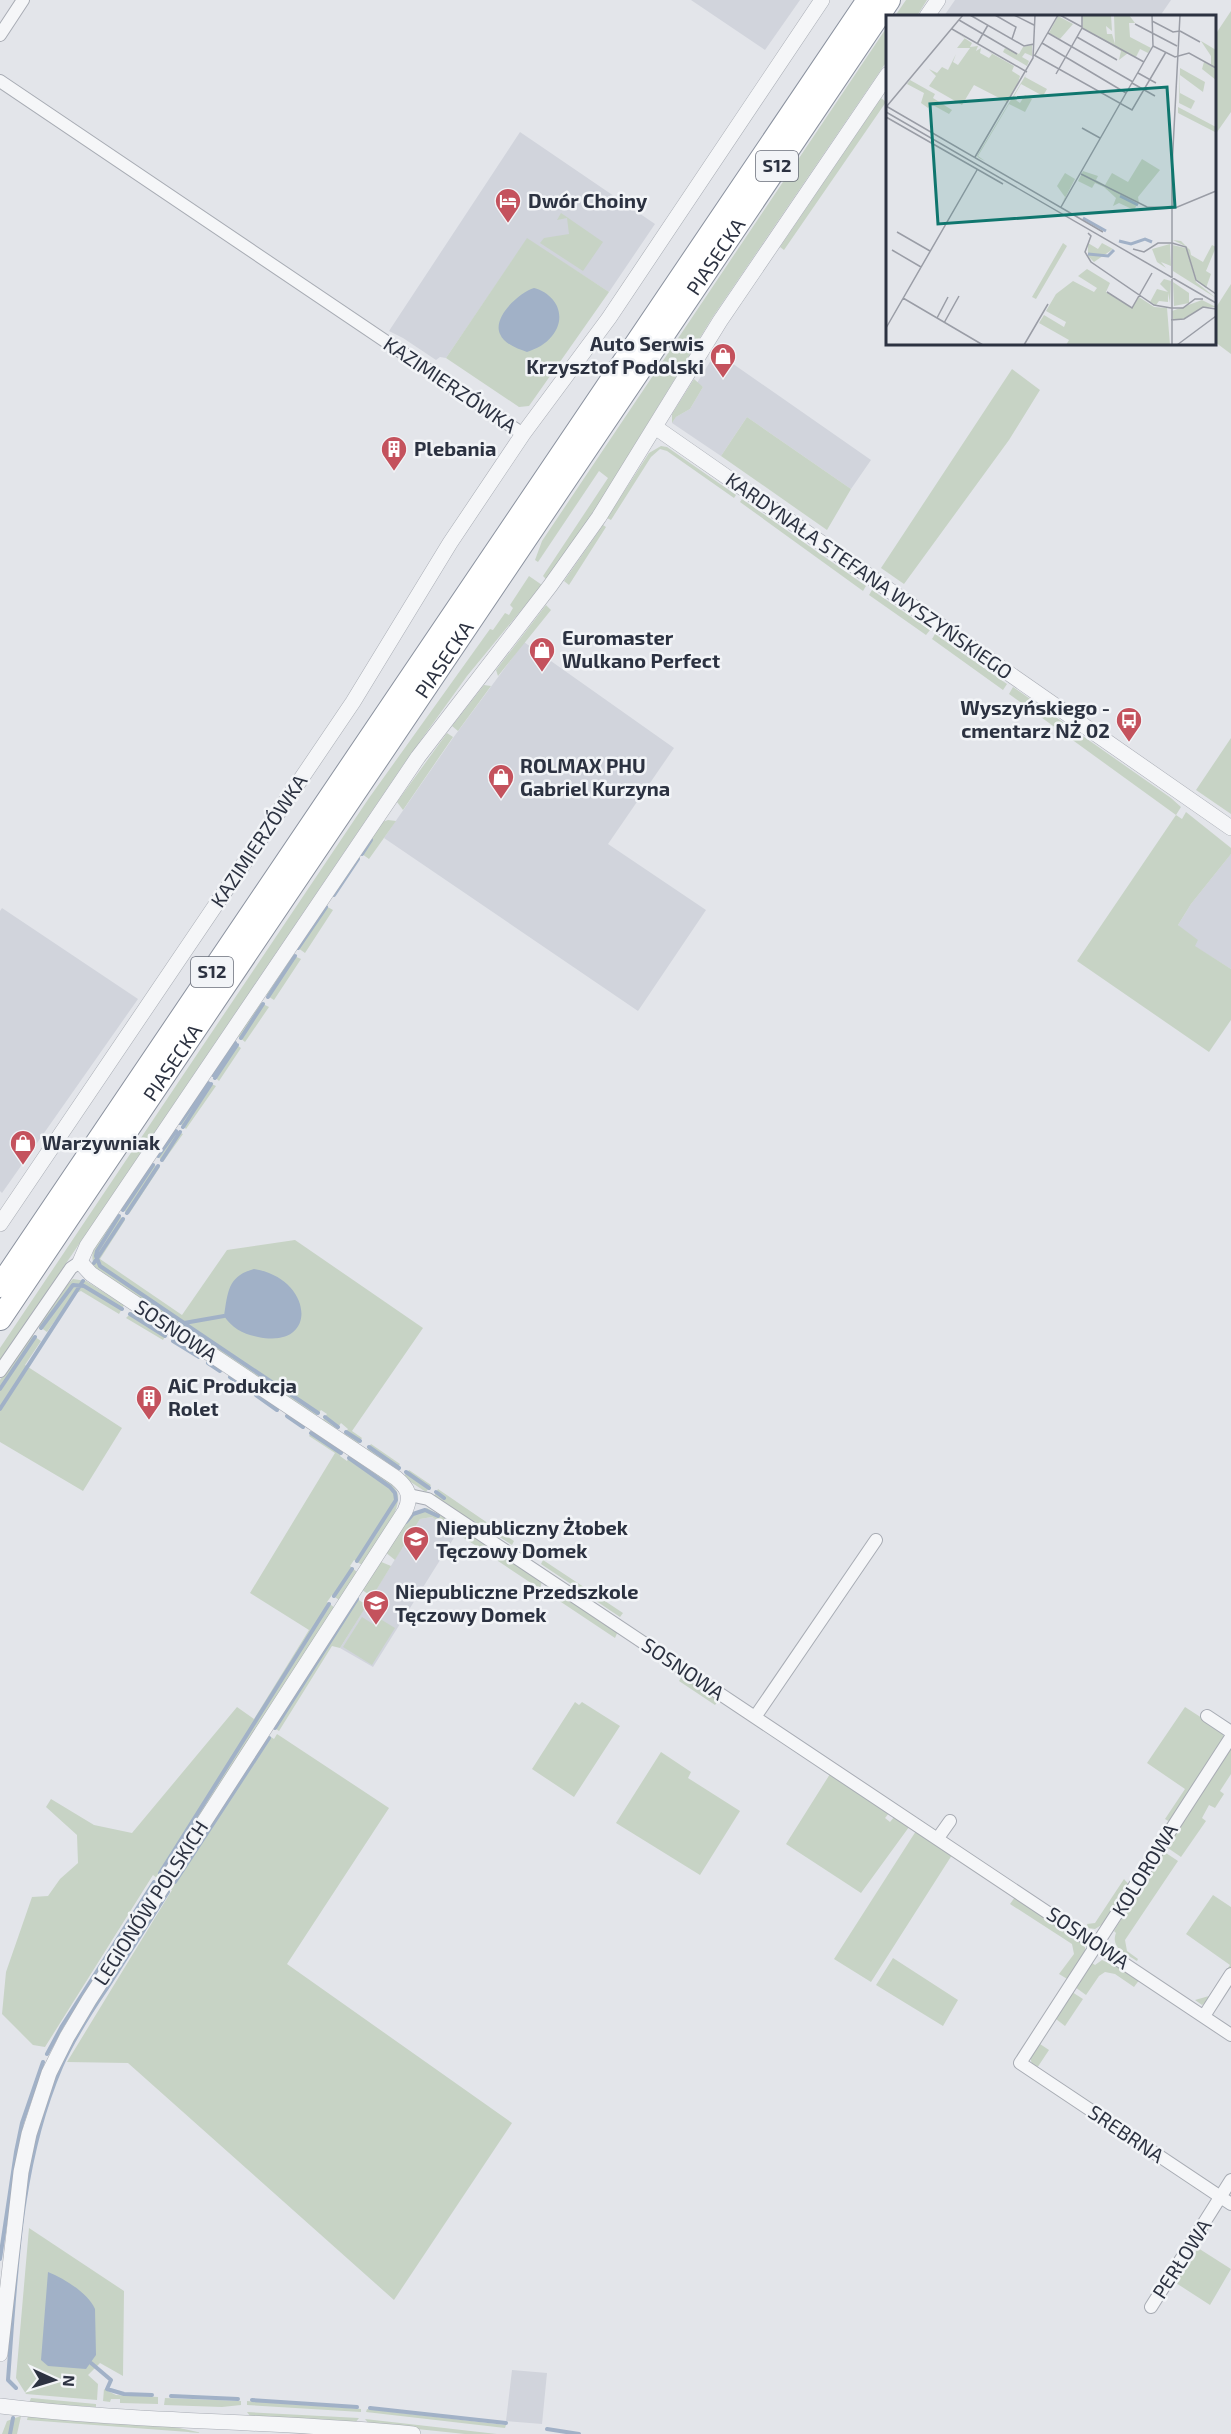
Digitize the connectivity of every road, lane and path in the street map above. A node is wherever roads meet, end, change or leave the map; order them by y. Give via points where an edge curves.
1 (23, 0) edge
2 (822, 0) edge
3 (868, 0) edge
4 (889, 0) edge
5 (938, 0) edge
6 (928, 15) edge
7 (0, 35) edge
8 (886, 77) edge
9 (0, 81) edge
10 (655, 427) junction
11 (523, 434) junction
12 (1231, 828) edge
13 (0, 1224) edge
14 (80, 1262) junction
15 (0, 1286) edge
16 (0, 1319) edge
17 (0, 1371) edge
18 (409, 1495) junction
19 (876, 1540) dead end
20 (1207, 1716) dead end
21 (755, 1717) junction
22 (1231, 1732) edge
23 (1231, 1737) edge
24 (950, 1821) dead end
25 (938, 1838) junction
26 (1098, 1945) junction
27 (1231, 1974) edge
28 (1204, 2016) junction
29 (1231, 2035) edge
30 (1020, 2064) joint
31 (1231, 2180) edge
32 (1226, 2201) edge
33 (1151, 2307) dead end
34 (0, 2354) edge
35 (0, 2406) edge
36 (413, 2434) edge

1 - 7 street
2 - 11 street, KAZIMIERZÓWKA via 609,318
3 - 15 highway, PIASECKA / S12
4 - 16 highway, PIASECKA / S12
5 - 6 street
8 - 10 street via 716,328
9 - 11 street, KAZIMIERZÓWKA
10 - 12 street, KARDYNAŁA STEFANA WYSZYŃSKIEGO
10 - 14 street via 578,546 418,757 359,842 93,1237
11 - 13 street, KAZIMIERZÓWKA via 450,543 353,702
14 - 17 street via 71,1268
14 - 18 street, SOSNOWA via 91,1274 396,1478
18 - 21 street, SOSNOWA via 432,1502
18 - 34 street, LEGIONÓW POLSKICH via 405,1511 59,2052 38,2102 25,2149
19 - 21 street
20 - 22 street
21 - 25 street, SOSNOWA
23 - 26 street, KOLOROWA
24 - 25 street
25 - 26 street, SOSNOWA
26 - 28 street, SOSNOWA
26 - 30 street, KOLOROWA
27 - 28 street
28 - 29 street, SOSNOWA
30 - 32 street, SREBRNA
31 - 32 street, PERŁOWA
32 - 33 street, PERŁOWA
35 - 36 street via 99,2416

